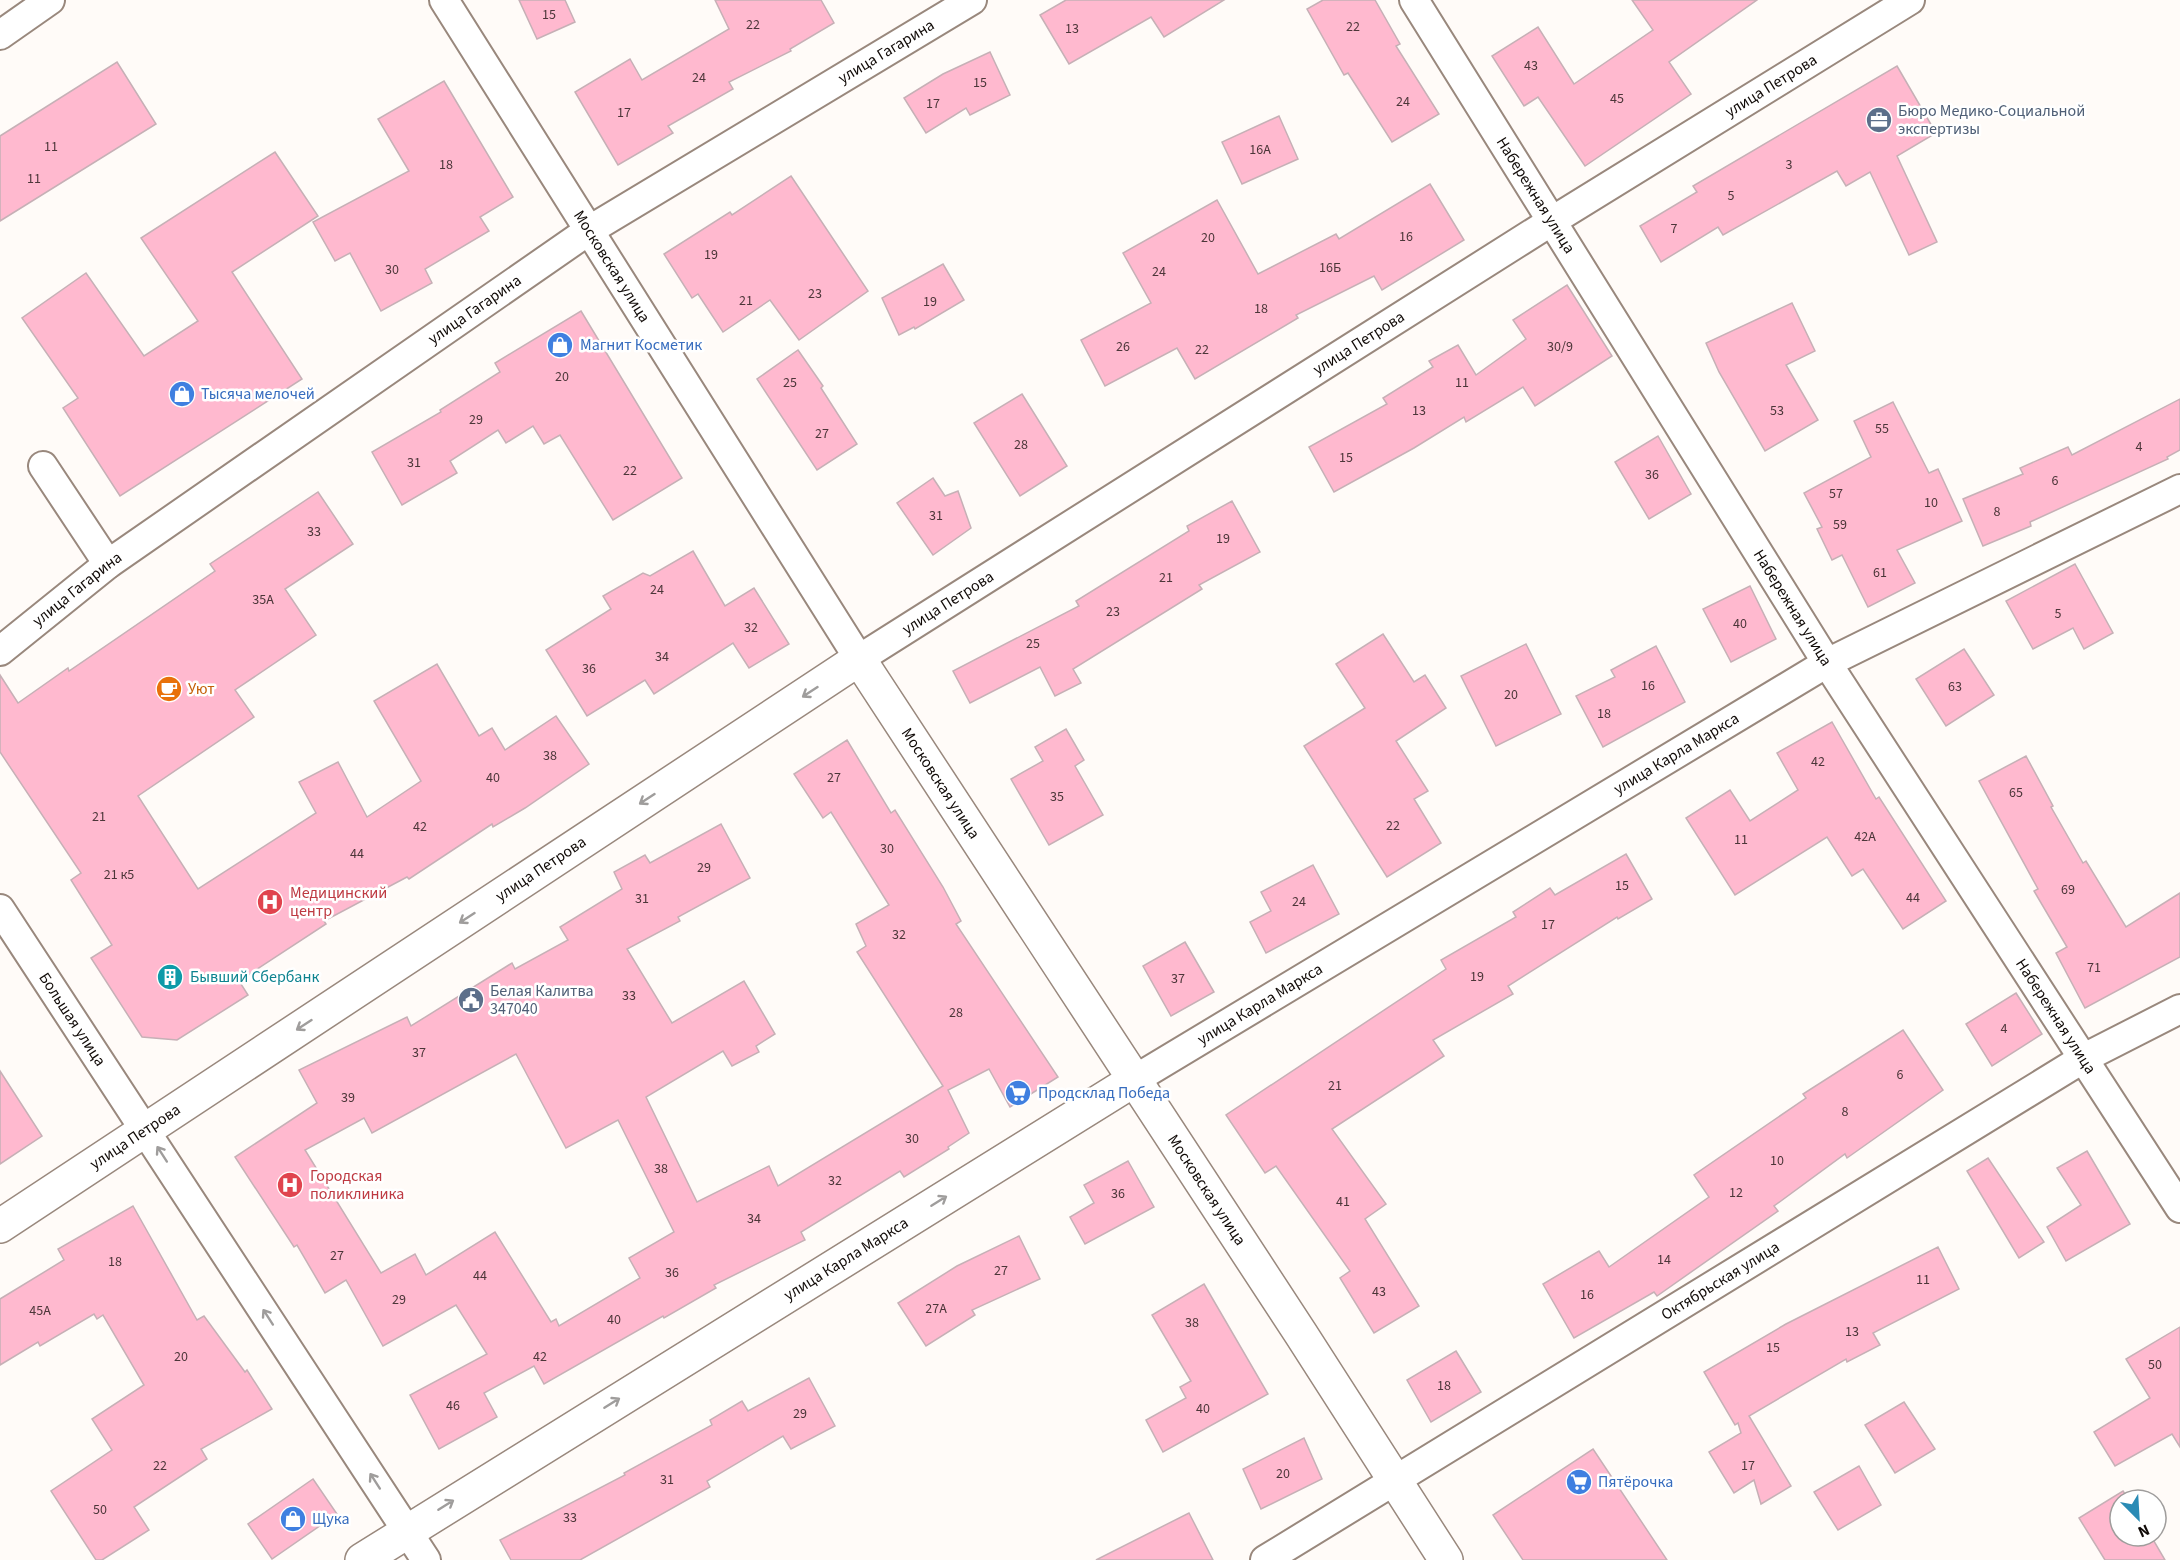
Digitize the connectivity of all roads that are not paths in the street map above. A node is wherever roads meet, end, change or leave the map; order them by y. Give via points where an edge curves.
1 (51, 0) edge
2 (444, 0) edge
3 (972, 0) edge
4 (1414, 0) edge
5 (1910, 0) edge
6 (0, 35) edge
7 (1552, 221) junction
8 (588, 231) junction
9 (43, 466) dead end
10 (2180, 489) edge
11 (108, 564) junction
12 (0, 651) edge
13 (859, 659) junction
14 (1827, 663) junction
15 (0, 909) edge
16 (2180, 1009) edge
17 (2084, 1058) junction
18 (1134, 1080) junction
19 (146, 1129) junction
20 (2180, 1208) edge
21 (0, 1226) edge
22 (1395, 1480) junction
23 (407, 1530) junction
24 (362, 1560) edge
25 (426, 1560) edge
26 (1265, 1560) edge
27 (1446, 1560) edge

1 - 6 street
2 - 8 street, Московская улица
3 - 8 street, улица Гагарина
4 - 7 street, Набережная улица
5 - 7 street, улица Петрова
7 - 13 street, улица Петрова
7 - 14 street, Набережная улица
8 - 11 street, улица Гагарина
8 - 13 street, Московская улица
9 - 11 street
10 - 14 street, улица Карла Маркса
11 - 12 street, улица Гагарина
13 - 18 street, Московская улица
13 -> 19 street, улица Петрова
14 - 17 street, Набережная улица
14 - 18 street, улица Карла Маркса
15 - 19 street, Большая улица
16 - 17 street, Октябрьская улица
17 - 20 street, Набережная улица
17 - 22 street, Октябрьская улица
18 - 22 street, Московская улица
23 -> 18 street, улица Карла Маркса
19 - 21 street, улица Петрова
23 -> 19 street, Большая улица
22 - 26 street, Октябрьская улица
22 - 27 street, Московская улица
23 - 24 street, улица Карла Маркса
23 - 25 street

